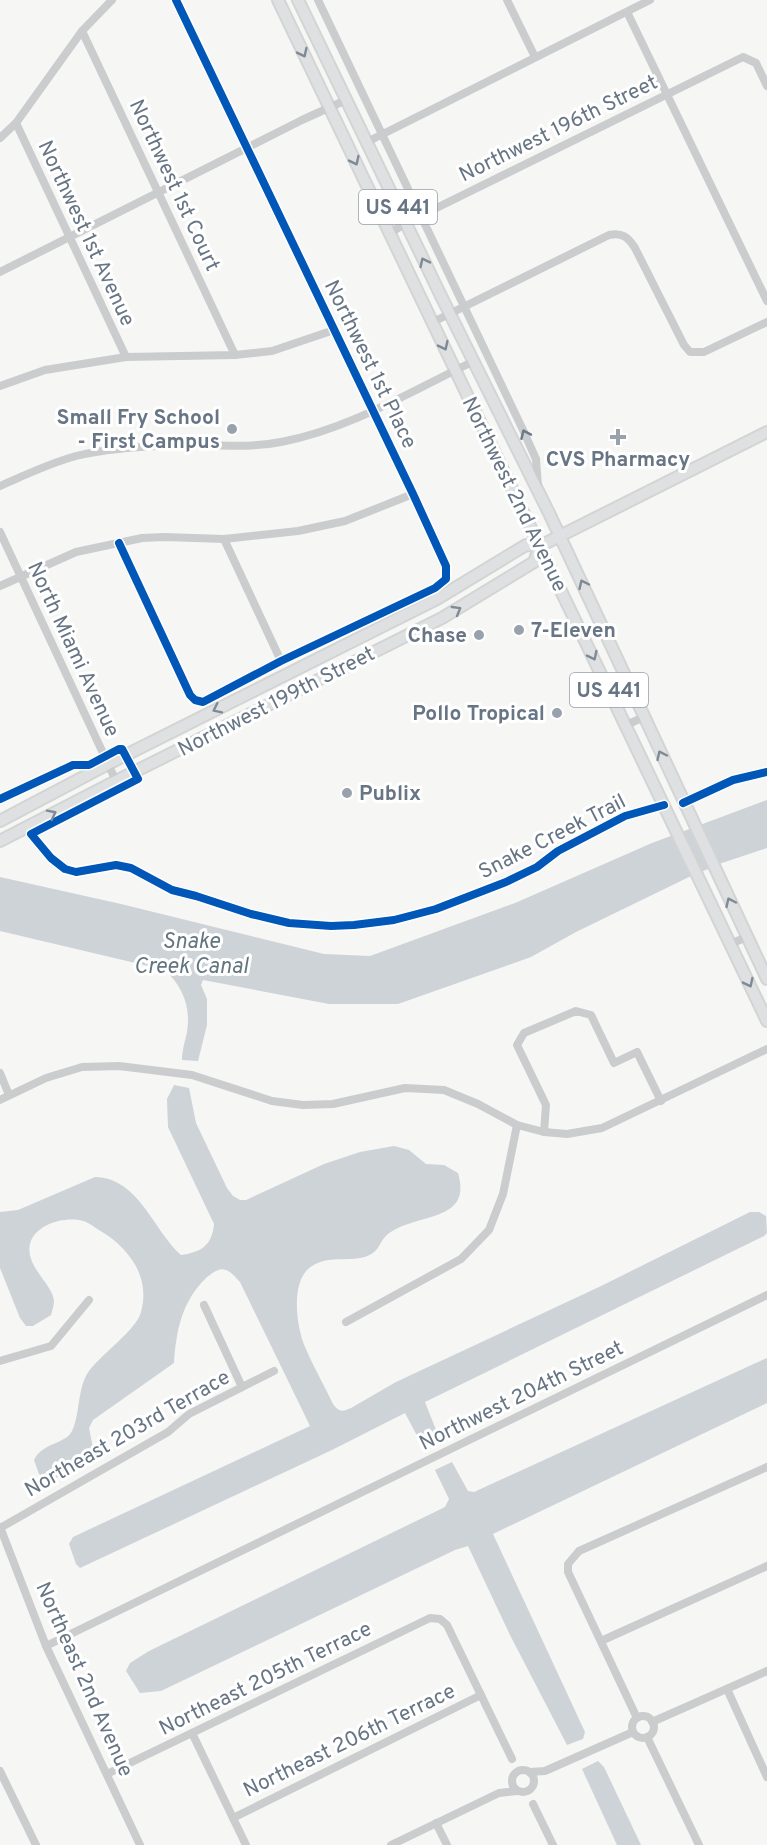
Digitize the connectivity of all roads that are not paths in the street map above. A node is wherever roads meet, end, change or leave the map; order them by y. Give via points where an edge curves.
1 (112, 0) edge
2 (176, 0) edge
3 (278, 0) edge
4 (298, 0) edge
5 (318, 0) edge
6 (507, 0) edge
7 (650, 0) edge
8 (627, 12) junction
9 (82, 31) junction
10 (535, 57) junction
11 (767, 86) edge
12 (666, 94) junction
13 (346, 100) junction
14 (330, 108) junction
15 (16, 123) junction
16 (382, 134) junction
17 (0, 138) edge
18 (367, 142) junction
19 (248, 148) junction
20 (159, 194) junction
21 (421, 216) junction
22 (406, 223) junction
23 (390, 233) junction
24 (70, 237) junction
25 (0, 273) edge
26 (767, 301) edge
27 (465, 307) junction
28 (450, 314) junction
29 (433, 322) junction
30 (767, 322) edge
31 (334, 330) junction
32 (235, 355) junction
33 (126, 357) junction
34 (474, 361) junction
35 (456, 370) junction
36 (0, 386) edge
37 (373, 411) junction
38 (767, 432) edge
39 (0, 486) edge
40 (538, 490) junction
41 (413, 494) junction
42 (0, 532) edge
43 (560, 536) junction
44 (224, 539) junction
45 (119, 543) junction
46 (540, 546) junction
47 (21, 577) junction
48 (0, 586) edge
49 (281, 661) junction
50 (644, 717) junction
51 (626, 726) junction
52 (108, 764) junction
53 (116, 781) junction
54 (0, 821) edge
55 (0, 841) edge
56 (747, 937) junction
57 (730, 944) junction
58 (767, 979) edge
59 (767, 1021) edge
60 (767, 1049) edge
61 (0, 1073) edge
62 (9, 1095) junction
63 (0, 1100) edge
64 (661, 1101) junction
65 (517, 1125) junction
66 (544, 1132) junction
67 (767, 1295) edge
68 (89, 1300) dead end
69 (204, 1305) dead end
70 (346, 1322) dead end
71 (0, 1361) edge
72 (274, 1371) dead end
73 (242, 1387) junction
74 (767, 1467) edge
75 (0, 1528) edge
76 (767, 1566) edge
77 (601, 1641) junction
78 (46, 1646) junction
79 (767, 1671) edge
80 (727, 1689) junction
81 (482, 1695) junction
82 (637, 1718) junction
83 (652, 1722) junction
84 (633, 1732) junction
85 (192, 1733) junction
86 (647, 1737) junction
87 (512, 1759) junction
88 (0, 1771) edge
89 (527, 1771) junction
90 (545, 1771) junction
91 (107, 1774) junction
92 (513, 1777) junction
93 (767, 1778) edge
94 (533, 1784) junction
95 (519, 1791) junction
96 (499, 1792) junction
97 (533, 1804) junction
98 (233, 1818) junction
99 (436, 1823) junction
100 (36, 1845) edge
101 (141, 1845) edge
102 (246, 1845) edge
103 (391, 1845) edge
104 (447, 1845) edge
105 (552, 1845) edge
106 (699, 1845) edge

1 - 9 street
2 - 19 street, Northwest 1st Place
3 -> 14 main road, Northwest 2nd Avenue / US 441
4 - 13 main road, Northwest 2nd Avenue / US 441
5 - 16 street
6 - 10 street
7 - 8 street
8 - 10 street
8 - 12 street
9 - 15 street
9 - 20 street, Northwest 1st Court
10 - 16 street
11 - 12 street, Northwest 196th Street via 756,63 743,57
12 - 21 street, Northwest 196th Street
12 - 26 street
13 - 14 street
13 - 18 main road, Northwest 2nd Avenue / US 441
14 - 19 street
14 -> 23 main road, Northwest 2nd Avenue / US 441
15 - 17 street
15 - 24 street, Northwest 1st Avenue
16 - 18 street
16 - 21 street
18 - 22 main road, Northwest 2nd Avenue / US 441
19 - 20 street
19 - 31 street, Northwest 1st Place
20 - 24 street
20 - 32 street, Northwest 1st Court
21 - 22 street, Northwest 196th Street
21 - 27 street
22 - 23 street, Northwest 196th Street
28 -> 22 main road, Northwest 2nd Avenue / US 441
23 - 29 main road, Northwest 2nd Avenue / US 441
24 - 25 street
24 - 33 street, Northwest 1st Avenue
27 - 28 street
27 - 30 street via 619,233 635,248 690,352 704,352
40 -> 27 street via 536,459
28 - 29 street
28 - 34 main road, Northwest 2nd Avenue / US 441
29 -> 35 main road, Northwest 2nd Avenue / US 441
31 - 32 street via 272,351
31 - 37 street, Northwest 1st Place
32 - 33 street
33 - 36 street via 45,370
34 - 35 street
34 - 40 main road, Northwest 2nd Avenue / US 441
35 - 37 street
35 - 46 main road, Northwest 2nd Avenue / US 441
37 - 39 street via 309,436 279,443 177,445 78,455
37 - 41 street, Northwest 1st Place
38 - 43 main road, Northwest 199th Street
40 - 43 main road, Northwest 2nd Avenue / US 441
41 - 44 street via 345,521
41 - 49 street, Northwest 1st Place via 446,566 446,579 435,588
42 - 47 street, North Miami Avenue
43 - 46 main road, Northwest 199th Street
50 -> 43 main road, Northwest 2nd Avenue / US 441
44 - 45 street via 164,537
44 - 49 street
45 - 47 street via 76,552
45 - 49 street via 195,700 203,702
46 -> 51 main road, Northwest 2nd Avenue / US 441
46 -> 52 main road, Northwest 199th Street via 526,546 437,599
53 -> 46 main road, Northwest 199th Street via 442,618 534,562
47 - 48 street
47 - 52 street, North Miami Avenue
50 - 51 street
56 -> 50 main road, Northwest 2nd Avenue / US 441
51 - 57 main road, Northwest 2nd Avenue / US 441
52 - 53 street, North Miami Avenue
52 - 54 main road, Northwest 199th Street
55 -> 53 main road, Northwest 199th Street
56 - 57 street
56 - 58 main road, Northwest 2nd Avenue / US 441
57 -> 59 main road, Northwest 2nd Avenue / US 441
60 - 64 street
61 - 62 street
62 - 63 street
62 - 65 street via 82,1067 119,1066 192,1075 272,1101 303,1105 333,1104 405,1088 444,1090
64 - 66 street via 602,1128 567,1134
64 - 66 street via 637,1052 614,1063 591,1015 576,1011 524,1033 517,1045 546,1105
65 - 66 street
65 - 70 street via 503,1194 489,1230 461,1259
67 - 78 street, Northwest 204th Street
68 - 71 street via 51,1346
69 - 73 street
72 - 73 street, Northeast 203rd Terrace
73 - 75 street, Northeast 203rd Terrace via 189,1414 168,1432
74 - 77 street via 579,1551 568,1564 568,1572
75 - 78 street, Northeast 2nd Avenue
76 - 77 street
77 - 82 street
78 - 91 street, Northeast 2nd Avenue
79 - 80 street
80 - 83 street
80 - 93 street
81 - 85 street, Northeast 205th Terrace via 447,1625 430,1618
81 - 87 street
81 - 98 street, Northeast 206th Terrace
82 - 83 street via 646,1717
82 - 84 street
83 - 86 street via 653,1731
84 - 86 street via 640,1738
84 - 90 street
85 - 91 street, Northeast 205th Terrace
85 - 98 street
86 - 106 street
87 - 89 street
87 - 92 street
88 - 100 street
89 - 90 street
89 - 92 street via 519,1771
89 - 94 street
90 - 94 street
91 - 101 street, Northeast 2nd Avenue
92 - 95 street via 513,1786
92 - 96 street
94 - 95 street via 527,1791
94 - 97 street
95 - 96 street
95 - 97 street
96 - 99 street
97 - 105 street
98 - 102 street
99 - 103 street
99 - 104 street

